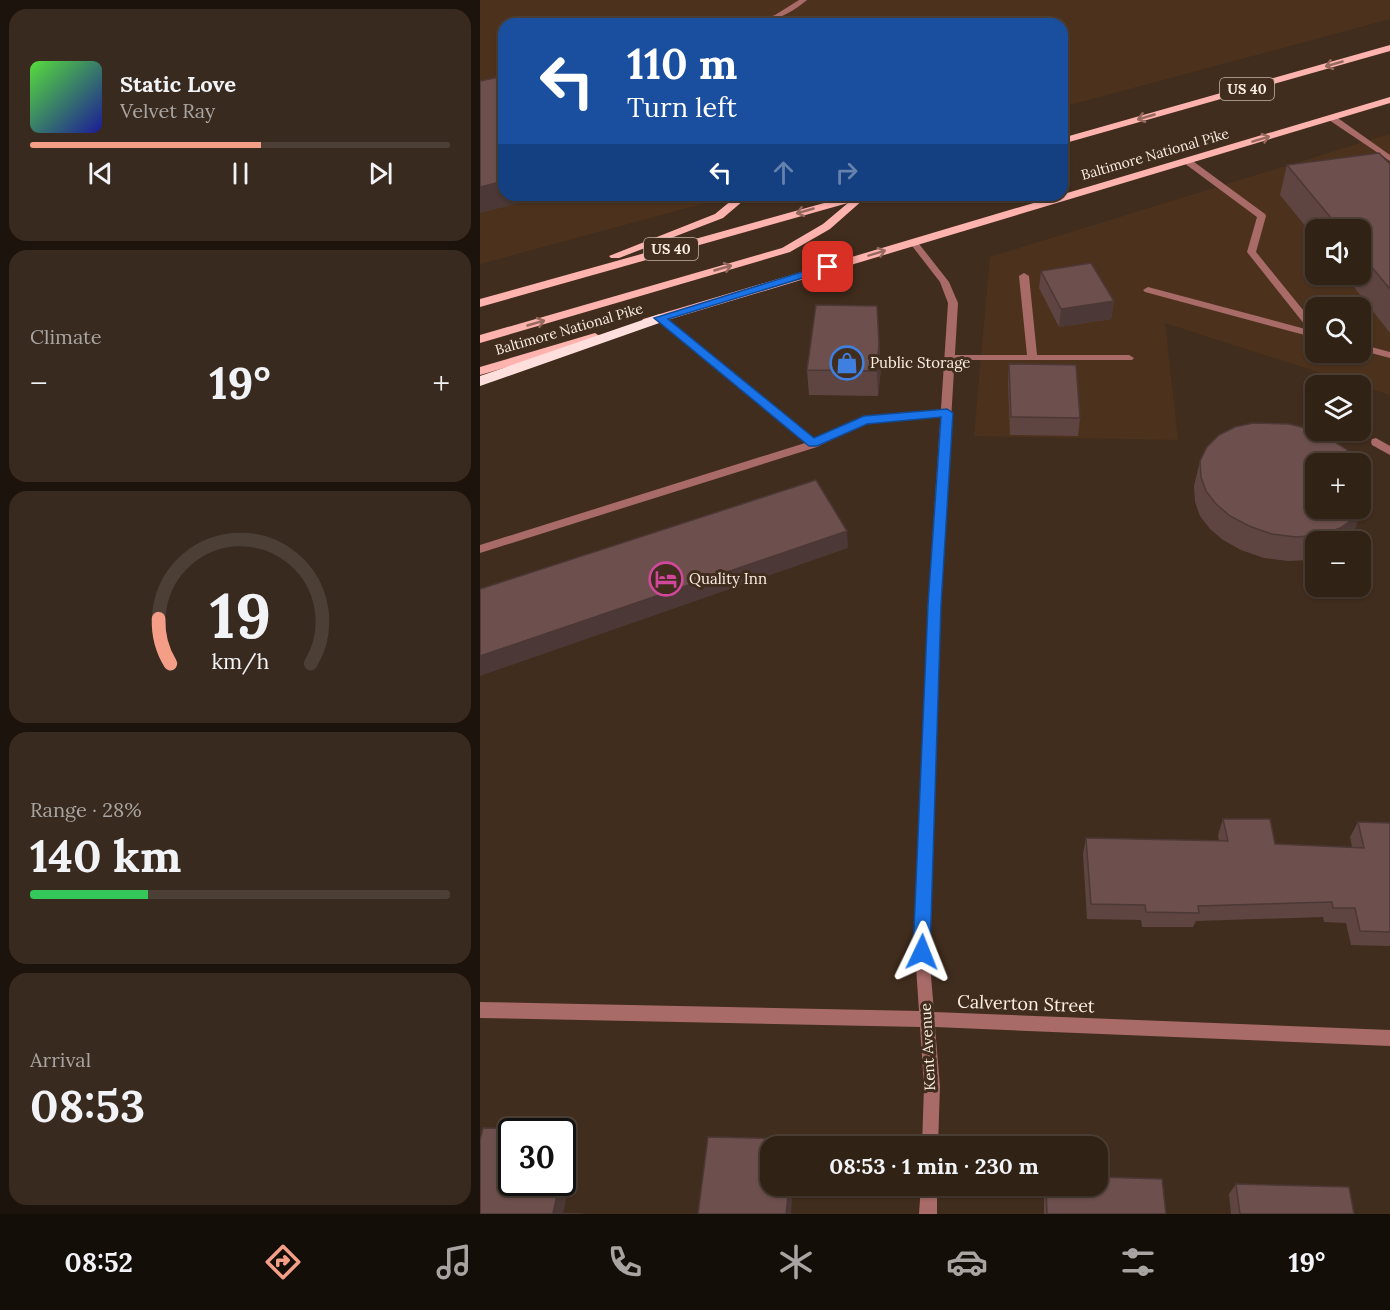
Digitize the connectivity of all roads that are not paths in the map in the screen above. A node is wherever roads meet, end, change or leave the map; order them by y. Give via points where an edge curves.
1 (804, 0) edge
2 (771, 18) edge
3 (1390, 48) edge
4 (1390, 100) edge
5 (1332, 117) junction
6 (1104, 129) junction
7 (1068, 134) edge
8 (1068, 139) edge
9 (1390, 159) edge
10 (1187, 160) junction
11 (1076, 193) junction
12 (1068, 194) edge
13 (1068, 195) edge
14 (738, 201) edge
15 (841, 201) edge
16 (856, 201) edge
17 (1049, 201) edge
18 (913, 242) junction
19 (1024, 276) dead end
20 (531, 288) junction
21 (1148, 290) dead end
22 (480, 303) edge
23 (660, 318) junction
24 (1305, 320) edge
25 (1305, 331) edge
26 (480, 339) edge
27 (1371, 350) edge
28 (1390, 355) edge
29 (950, 358) junction
30 (1032, 358) junction
31 (1129, 358) dead end
32 (480, 371) edge
33 (480, 381) edge
34 (947, 413) junction
35 (1376, 442) dead end
36 (813, 444) junction
37 (1390, 451) edge
38 (480, 549) edge
39 (480, 1010) edge
40 (927, 1019) junction
41 (1390, 1038) edge
42 (930, 1136) edge
43 (929, 1196) edge
44 (928, 1214) edge

1 - 2 street
3 -> 6 main road, US 40
4 - 5 main road, Baltimore National Pike
5 - 9 street
10 -> 5 main road, Baltimore National Pike
6 - 7 main road
6 - 8 main road, US 40
10 - 11 main road, Baltimore National Pike
10 - 24 street via 1262,216 1251,252
11 - 12 main road
11 - 13 main road, Baltimore National Pike
14 - 20 main road via 719,216
15 -> 20 main road, US 40
26 -> 16 main road via 786,250 816,236
17 - 18 main road, Baltimore National Pike
23 -> 18 main road, Baltimore National Pike
18 - 29 street, Kent Avenue via 944,282 953,303
19 - 30 street
20 - 22 main road, US 40
21 - 25 street
23 - 32 main road, Baltimore National Pike
23 - 33 highway
23 - 36 street
27 - 28 street
29 - 30 street
29 - 34 street, Kent Avenue
30 - 31 street
34 - 36 street via 864,420
34 - 40 street, Kent Avenue via 934,605 922,952
35 - 37 street
36 - 38 street
39 - 40 street, Calverton Street
40 - 41 street, Calverton Street
40 - 42 street, Kent Avenue via 932,1086
43 - 44 street

